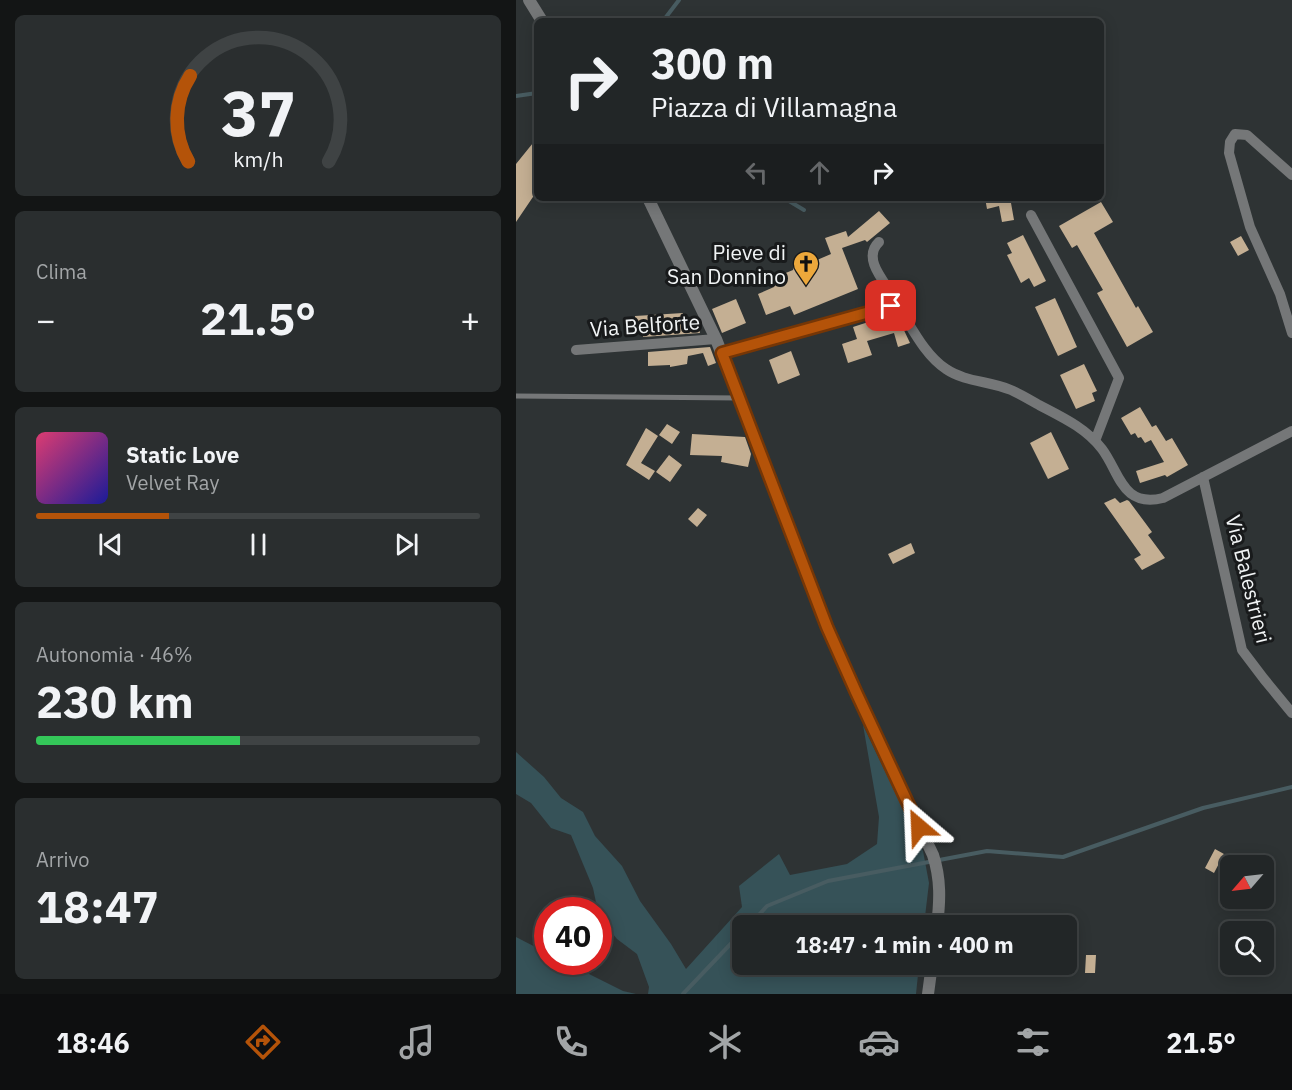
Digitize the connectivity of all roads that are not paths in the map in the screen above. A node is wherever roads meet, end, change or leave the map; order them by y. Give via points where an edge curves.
1 (529, 0) edge
2 (540, 18) edge
3 (1292, 175) edge
4 (649, 201) edge
5 (1030, 215) dead end
6 (879, 242) dead end
7 (896, 307) junction
8 (1292, 333) edge
9 (716, 339) junction
10 (576, 350) dead end
11 (722, 353) junction
12 (516, 396) edge
13 (740, 398) junction
14 (1292, 431) edge
15 (1095, 441) junction
16 (1203, 477) junction
17 (1292, 713) edge
18 (939, 915) edge
19 (931, 975) edge
20 (928, 994) edge

1 - 2 street
3 - 8 street via 1247,135 1235,134 1230,142 1229,153 1250,227 1280,294
4 - 9 street
5 - 15 street via 1119,378
6 - 7 street via 873,250 873,262 896,300
7 - 11 street
7 - 15 street via 944,368 959,376 1010,389 1077,426
9 - 10 street, Via Belforte
9 - 11 street
11 - 13 street
12 - 13 lane
13 - 18 street via 827,627 938,868
14 - 16 street
15 - 16 street via 1128,491 1139,498 1163,498
16 - 17 street, Via Balestrieri via 1242,650
19 - 20 street

